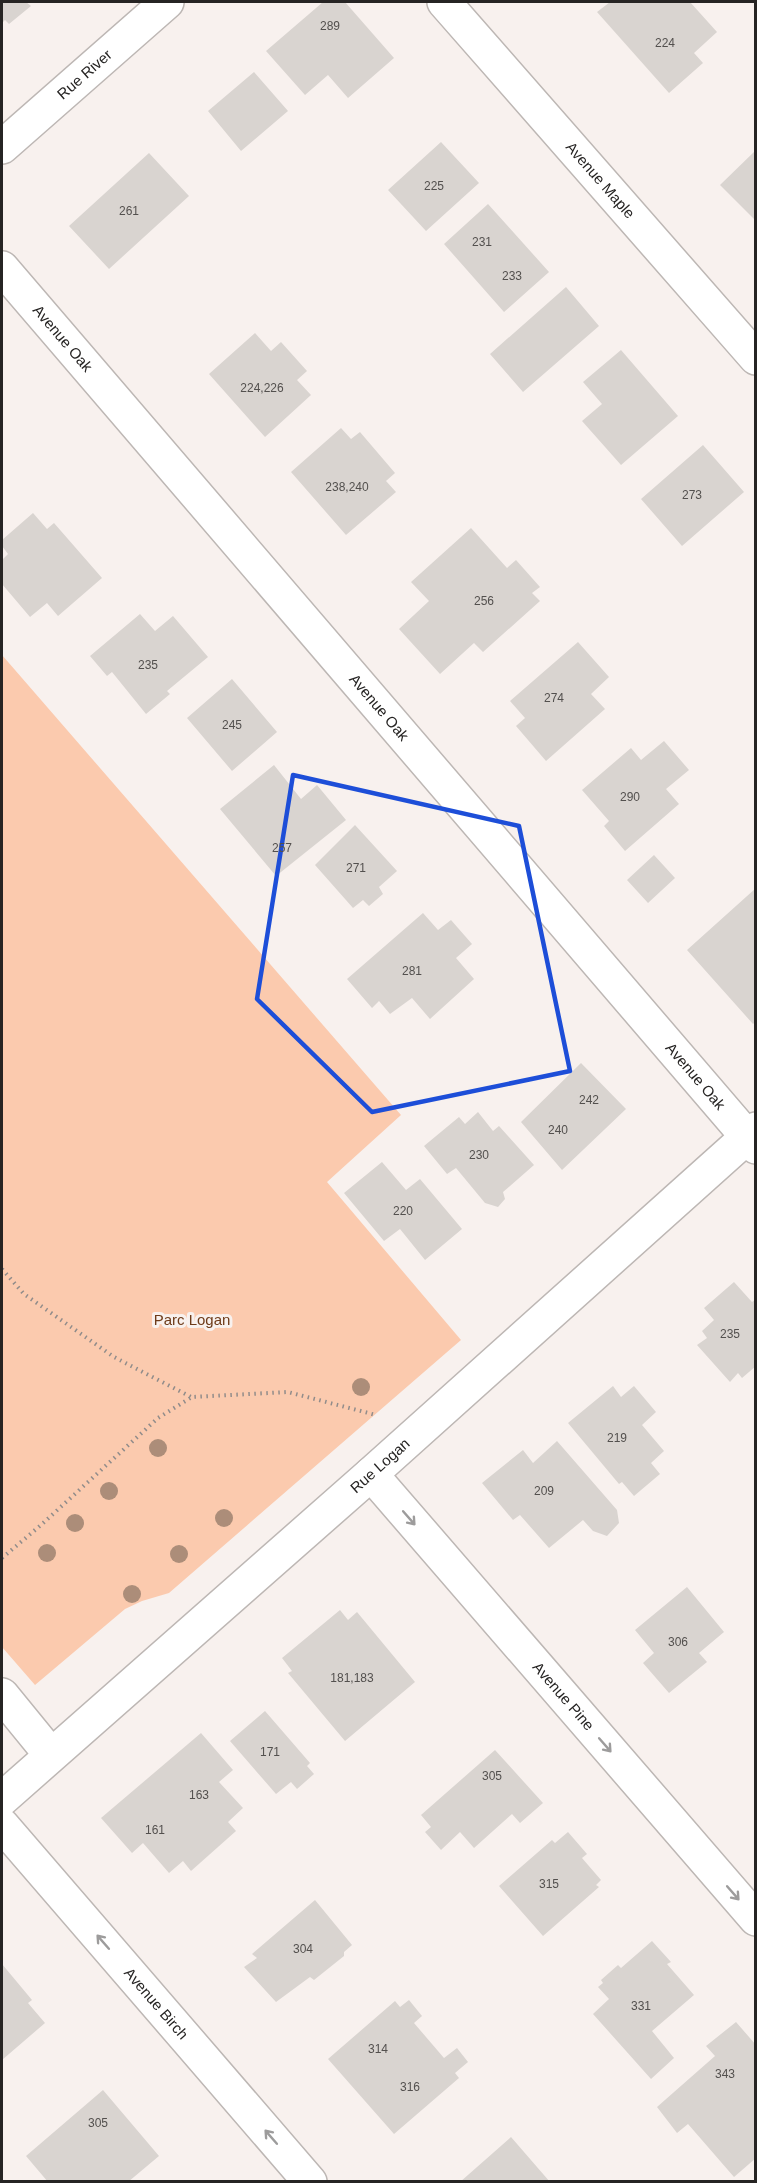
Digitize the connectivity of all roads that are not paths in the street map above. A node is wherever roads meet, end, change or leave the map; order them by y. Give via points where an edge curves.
1 (167, 2) edge
2 (444, 2) edge
3 (2, 147) edge
4 (2, 268) edge
5 (756, 358) edge
6 (753, 1138) edge
7 (371, 1474) junction
8 (2, 1695) edge
9 (51, 1755) junction
10 (2, 1799) edge
11 (2, 1825) edge
12 (756, 1919) edge
13 (310, 2181) edge

1 - 3 street, Rue River
2 - 5 street, Avenue Maple
4 - 6 street, Avenue Oak
6 - 7 street, Rue Logan
7 - 9 street, Rue Logan
7 -> 12 street, Avenue Pine
8 - 9 street
9 - 10 street, Rue Logan
13 -> 11 street, Avenue Birch

